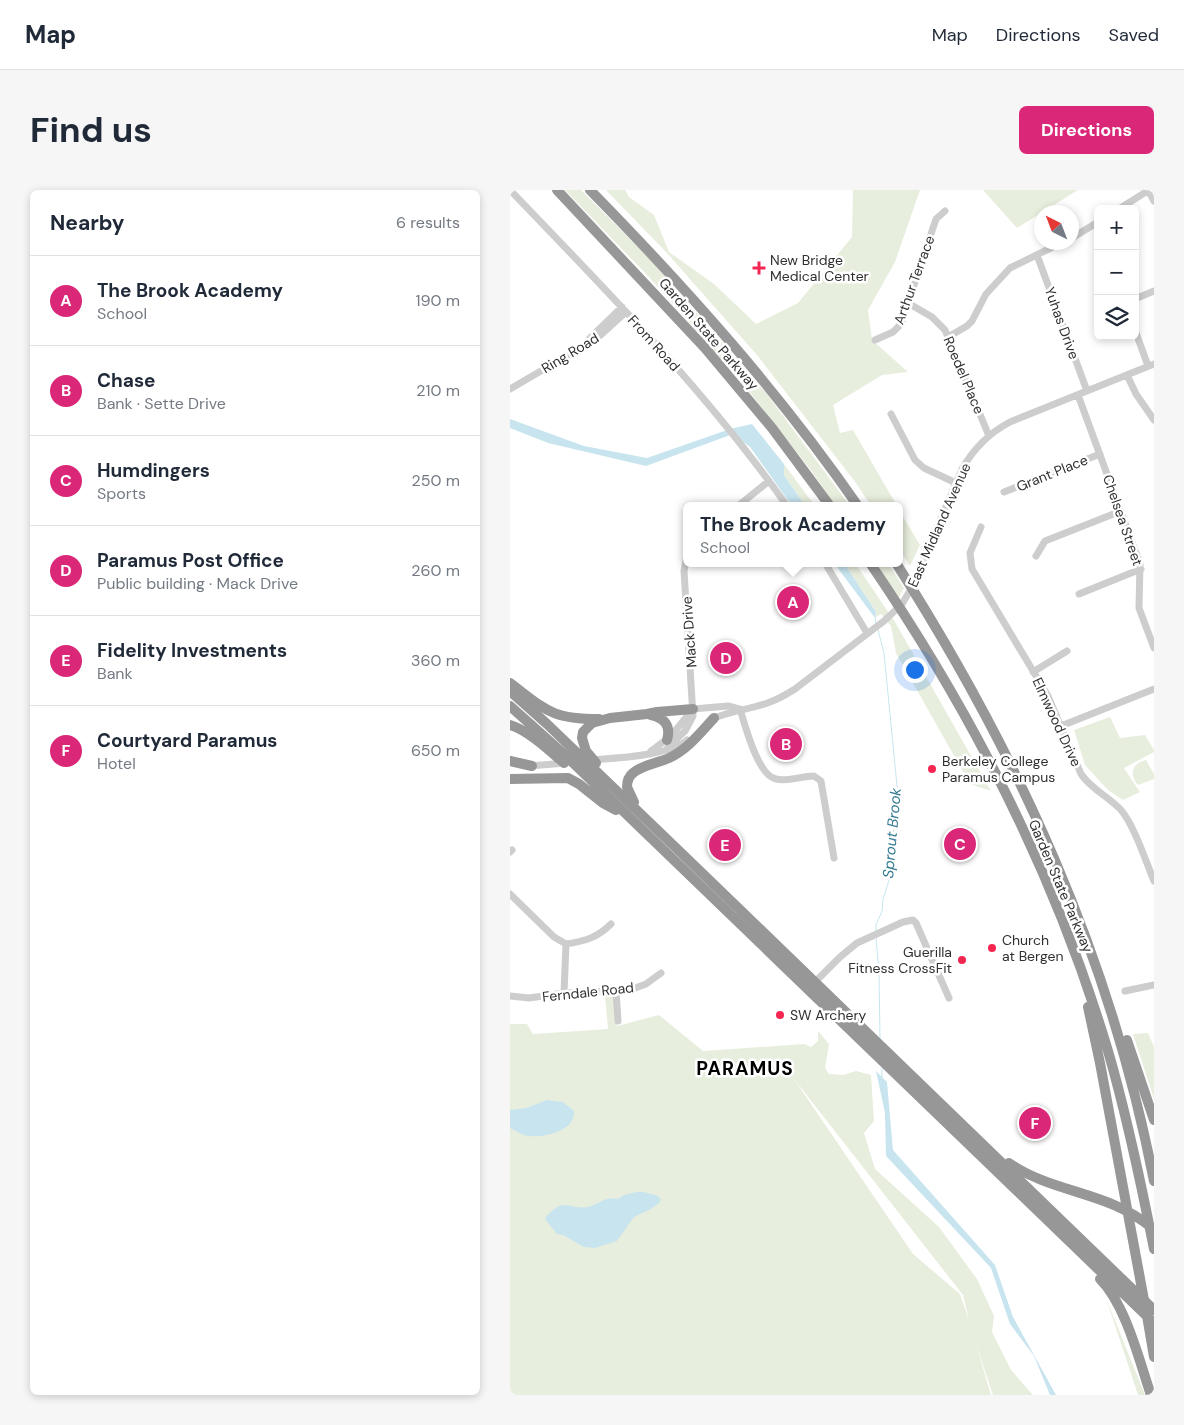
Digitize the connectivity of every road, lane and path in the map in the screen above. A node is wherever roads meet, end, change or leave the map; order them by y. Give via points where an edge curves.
1 (510, 190) edge
2 (590, 190) edge
3 (1149, 190) edge
4 (558, 191) edge
5 (1154, 201) edge
6 (1125, 205) edge
7 (945, 210) dead end
8 (1094, 225) edge
9 (1079, 234) edge
10 (1047, 250) edge
11 (1037, 255) junction
12 (1154, 291) edge
13 (1139, 298) edge
14 (908, 303) junction
15 (624, 309) junction
16 (948, 337) junction
17 (1139, 339) edge
18 (875, 340) dead end
19 (1151, 365) edge
20 (1127, 375) junction
21 (510, 389) edge
22 (1087, 391) junction
23 (1078, 395) junction
24 (891, 414) dead end
25 (1154, 420) edge
26 (989, 436) junction
27 (1100, 454) junction
28 (769, 481) junction
29 (956, 483) junction
30 (1004, 492) dead end
31 (743, 502) edge
32 (784, 502) edge
33 (827, 502) edge
34 (855, 502) edge
35 (1121, 511) junction
36 (981, 526) dead end
37 (1036, 556) dead end
38 (685, 567) edge
39 (828, 567) edge
40 (873, 567) edge
41 (899, 567) edge
42 (1141, 569) junction
43 (1079, 594) dead end
44 (870, 631) junction
45 (1154, 648) edge
46 (1068, 651) dead end
47 (1034, 672) junction
48 (510, 683) edge
49 (1154, 689) edge
50 (510, 691) edge
51 (510, 706) edge
52 (693, 709) junction
53 (740, 709) junction
54 (647, 714) junction
55 (610, 718) junction
56 (714, 718) junction
57 (510, 725) edge
58 (1061, 726) junction
59 (665, 745) junction
60 (510, 761) edge
61 (510, 765) edge
62 (532, 766) junction
63 (586, 776) junction
64 (510, 779) edge
65 (623, 796) junction
66 (628, 816) junction
67 (646, 819) junction
68 (834, 858) dead end
69 (1154, 881) edge
70 (510, 894) edge
71 (611, 924) dead end
72 (566, 944) junction
73 (1074, 950) junction
74 (661, 973) dead end
75 (1100, 975) junction
76 (815, 982) junction
77 (1154, 985) edge
78 (616, 991) junction
79 (1125, 991) dead end
80 (564, 993) junction
81 (510, 996) edge
82 (949, 998) dead end
83 (618, 1020) dead end
84 (878, 1047) junction
85 (1154, 1120) edge
86 (979, 1140) junction
87 (1154, 1181) edge
88 (1034, 1207) junction
89 (1153, 1241) edge
90 (1154, 1310) edge
91 (1154, 1323) edge
92 (1154, 1357) edge
93 (1151, 1395) edge

1 - 15 street, From Road
2 - 34 highway, Garden State Parkway via 671,273 740,352
3 - 5 street
3 - 6 street
4 - 33 highway, Garden State Parkway via 705,348 772,428
7 - 14 street, Arthur Terrace via 936,219
8 - 9 street
10 - 11 street
11 - 16 street via 1005,272 986,294 967,326
11 - 22 street, Yuhas Drive
12 - 13 street
14 - 16 street, Roedel Place via 936,320
14 - 18 street, Arthur Terrace via 900,325
15 - 21 street, Ring Road via 575,351
15 - 28 street, From Road via 673,363
16 - 26 street, Roedel Place
17 - 19 street
19 - 20 street, East Midland Avenue
20 - 22 street, East Midland Avenue
20 - 25 street
22 - 23 street, East Midland Avenue
23 - 26 street, East Midland Avenue via 1010,422
23 - 27 street, Chelsea Street
24 - 29 street via 915,460 924,468
26 - 29 street, East Midland Avenue via 967,460
27 - 30 street, Grant Place
27 - 35 street, Chelsea Street
28 - 31 street
28 - 32 street, From Road
29 - 44 street, East Midland Avenue via 906,600
35 - 37 street via 1045,541
35 - 42 street, Chelsea Street
36 - 47 street, Elmwood Drive via 970,553 972,569
38 - 52 street, Mack Drive
39 - 44 street
40 - 73 highway, Garden State Parkway via 962,713 1007,798
41 - 75 highway, Garden State Parkway via 988,719 1024,790 1073,901
42 - 43 street
42 - 45 street, Chelsea Street via 1139,608
44 - 53 street, East Midland Avenue via 781,698
46 - 47 street
47 - 58 street, Elmwood Drive
48 - 55 highway via 553,714 571,718
49 - 58 street
50 - 65 highway
51 - 63 highway
52 - 53 street, East Midland Avenue via 728,706
52 - 54 highway
52 - 59 street, East Midland Avenue
53 - 56 street, East Midland Avenue
53 - 68 street via 748,735 768,775 780,780 814,776 821,781
54 - 55 highway
54 - 59 highway via 665,722 669,731
55 - 65 highway via 586,726 582,738 586,751
56 - 59 street, East Midland Avenue via 682,744
56 - 67 highway via 679,753 630,775 628,791
57 - 63 highway via 537,741 569,768
58 - 69 street, Elmwood Drive via 1084,779 1117,805 1126,817
59 - 62 street, East Midland Avenue via 635,756
60 - 62 highway
61 - 62 street, East Midland Avenue
63 - 66 highway
64 - 66 highway via 568,778
65 - 67 highway
66 - 84 highway
67 - 76 highway
70 - 72 street via 554,937
71 - 72 street via 592,939
72 - 80 street
73 - 89 highway, Garden State Parkway via 1115,1074
73 - 92 highway via 1095,1041
74 - 78 street, Ferndale Road via 638,988
75 - 85 highway via 1120,1018
75 - 87 highway, Garden State Parkway via 1130,1075
76 - 82 street via 851,947 909,920 916,923
76 - 84 highway
77 - 79 street
78 - 80 street, Ferndale Road
78 - 83 street
80 - 81 street, Ferndale Road via 529,998
84 - 86 highway
84 - 88 highway via 884,1062
86 - 89 highway via 1024,1172 1117,1205 1136,1216
86 - 90 highway
88 - 91 highway
88 - 93 highway via 1112,1295

